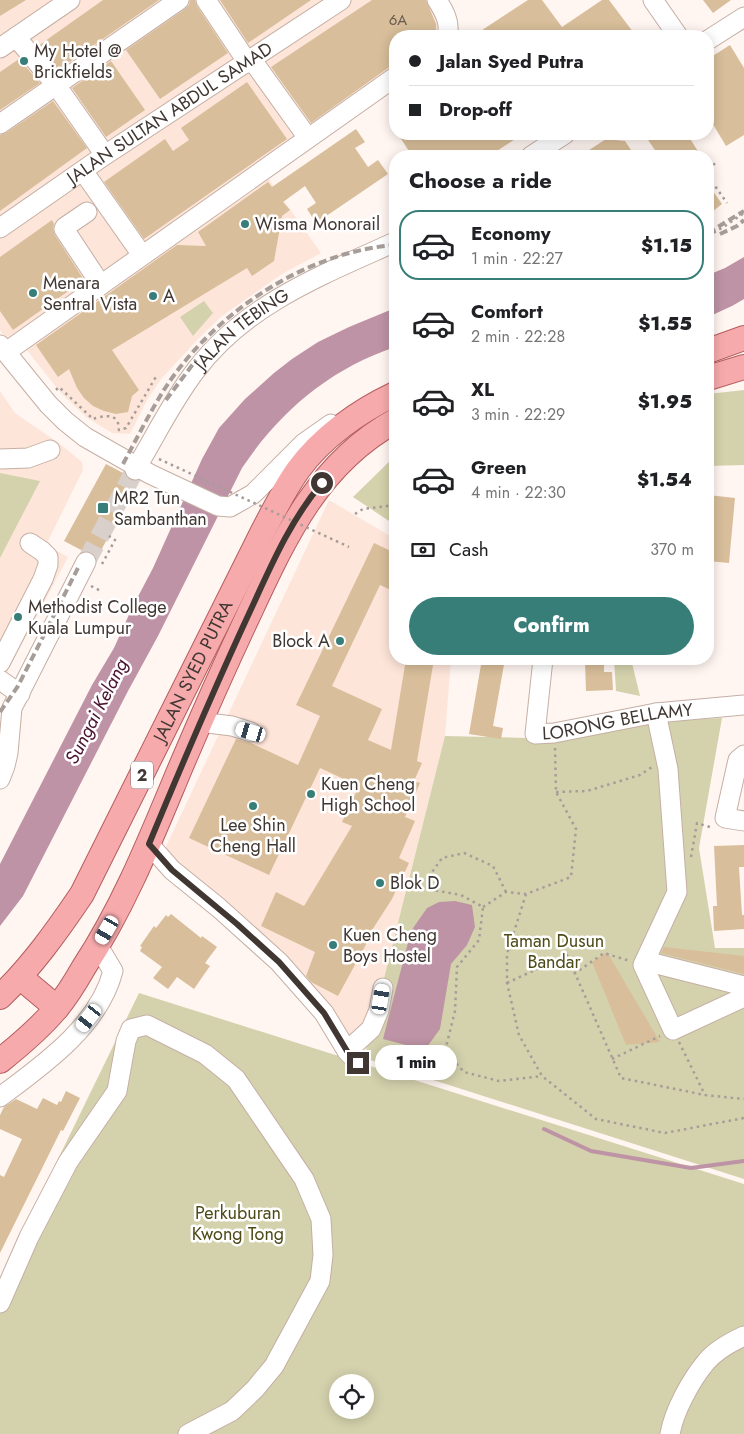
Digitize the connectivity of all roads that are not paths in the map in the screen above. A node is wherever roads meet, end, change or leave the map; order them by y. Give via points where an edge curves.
1 (70, 0) edge
2 (179, 0) edge
3 (206, 0) edge
4 (341, 0) edge
5 (437, 0) edge
6 (653, 0) edge
7 (744, 17) edge
8 (448, 30) edge
9 (674, 30) edge
10 (714, 36) edge
11 (16, 37) junction
12 (0, 48) edge
13 (250, 61) junction
14 (389, 81) edge
15 (56, 85) junction
16 (0, 124) edge
17 (308, 138) junction
18 (556, 140) edge
19 (540, 150) edge
20 (104, 155) junction
21 (83, 171) junction
22 (87, 212) dead end
23 (0, 228) edge
24 (389, 245) edge
25 (142, 255) junction
26 (92, 286) junction
27 (744, 338) edge
28 (3, 348) edge
29 (714, 348) edge
30 (744, 367) edge
31 (714, 376) edge
32 (389, 397) edge
33 (358, 415) junction
34 (389, 425) edge
35 (50, 450) dead end
36 (0, 459) edge
37 (145, 467) junction
38 (30, 543) dead end
39 (48, 566) junction
40 (92, 566) tunnel mouth
41 (84, 583) junction
42 (0, 663) edge
43 (542, 665) edge
44 (0, 680) edge
45 (20, 694) junction
46 (744, 705) edge
47 (0, 709) edge
48 (237, 710) dead end
49 (656, 713) junction
50 (210, 723) junction
51 (251, 732) dead end
52 (744, 755) edge
53 (0, 779) edge
54 (744, 821) edge
55 (145, 853) junction
56 (98, 946) junction
57 (644, 963) junction
58 (20, 977) junction
59 (744, 986) edge
60 (383, 988) dead end
61 (0, 997) edge
62 (744, 997) edge
63 (57, 1008) junction
64 (0, 1061) edge
65 (0, 1097) edge
66 (0, 1303) edge
67 (744, 1336) edge
68 (188, 1434) edge
69 (670, 1434) edge

1 - 11 street
2 - 15 street
3 - 13 street
4 - 13 street, JALAN SULTAN ABDUL SAMAD
5 - 8 street via 447,19
6 - 9 street
7 - 10 street
11 - 12 street
11 - 15 street
13 - 17 street
13 - 20 street, JALAN SULTAN ABDUL SAMAD
14 - 17 street
15 - 16 street
15 - 20 street
17 - 25 street
18 - 19 street
20 - 21 street, JALAN SULTAN ABDUL SAMAD
21 - 23 street, JALAN SULTAN ABDUL SAMAD
21 - 25 street
22 - 26 street via 64,230
24 - 37 street, JALAN TEBING via 304,283 242,322 191,377 158,429
25 - 26 street
26 - 28 street
27 - 29 main road
28 - 37 street via 65,421 85,437
30 - 31 main road
32 - 33 main road, JALAN SYED PUTRA / 2
33 - 37 street via 336,421 317,432 253,494 230,507 218,506
33 - 58 main road, JALAN SYED PUTRA / 2 via 308,457 288,484 86,886 56,932
34 - 50 main road, JALAN SYED PUTRA / 2 via 336,466 312,494 283,542
35 - 36 street via 28,458
38 - 39 street via 48,557
39 - 41 street
39 - 42 street
40 - 41 street
41 - 45 street
43 - 49 street, LORONG BELLAMY via 535,734
44 - 45 street
45 - 47 street
45 - 53 street via 12,708 8,753
46 - 49 street, LORONG BELLAMY
48 - 50 street via 232,719
49 - 57 street via 668,769 676,892
50 - 51 street
50 - 55 main road, JALAN SYED PUTRA / 2
52 - 54 street via 738,760 725,818
55 - 56 main road, JALAN SYED PUTRA / 2
55 - 60 street via 172,870 225,913 279,962 324,1013 352,1057 371,1030
56 - 63 main road, JALAN SYED PUTRA / 2
56 - 65 street via 113,971 101,1000 70,1042
57 - 59 street
57 - 62 street via 673,1030
58 - 61 main road, JALAN SYED PUTRA / 2
58 - 63 main road
63 - 64 main road, JALAN SYED PUTRA / 2
66 - 68 street via 29,1237 68,1162 117,1091 131,1029 147,1025 205,1054 236,1079 304,1179 321,1219 323,1255 320,1281 274,1366 232,1411
67 - 69 street via 728,1343 706,1361 672,1422

